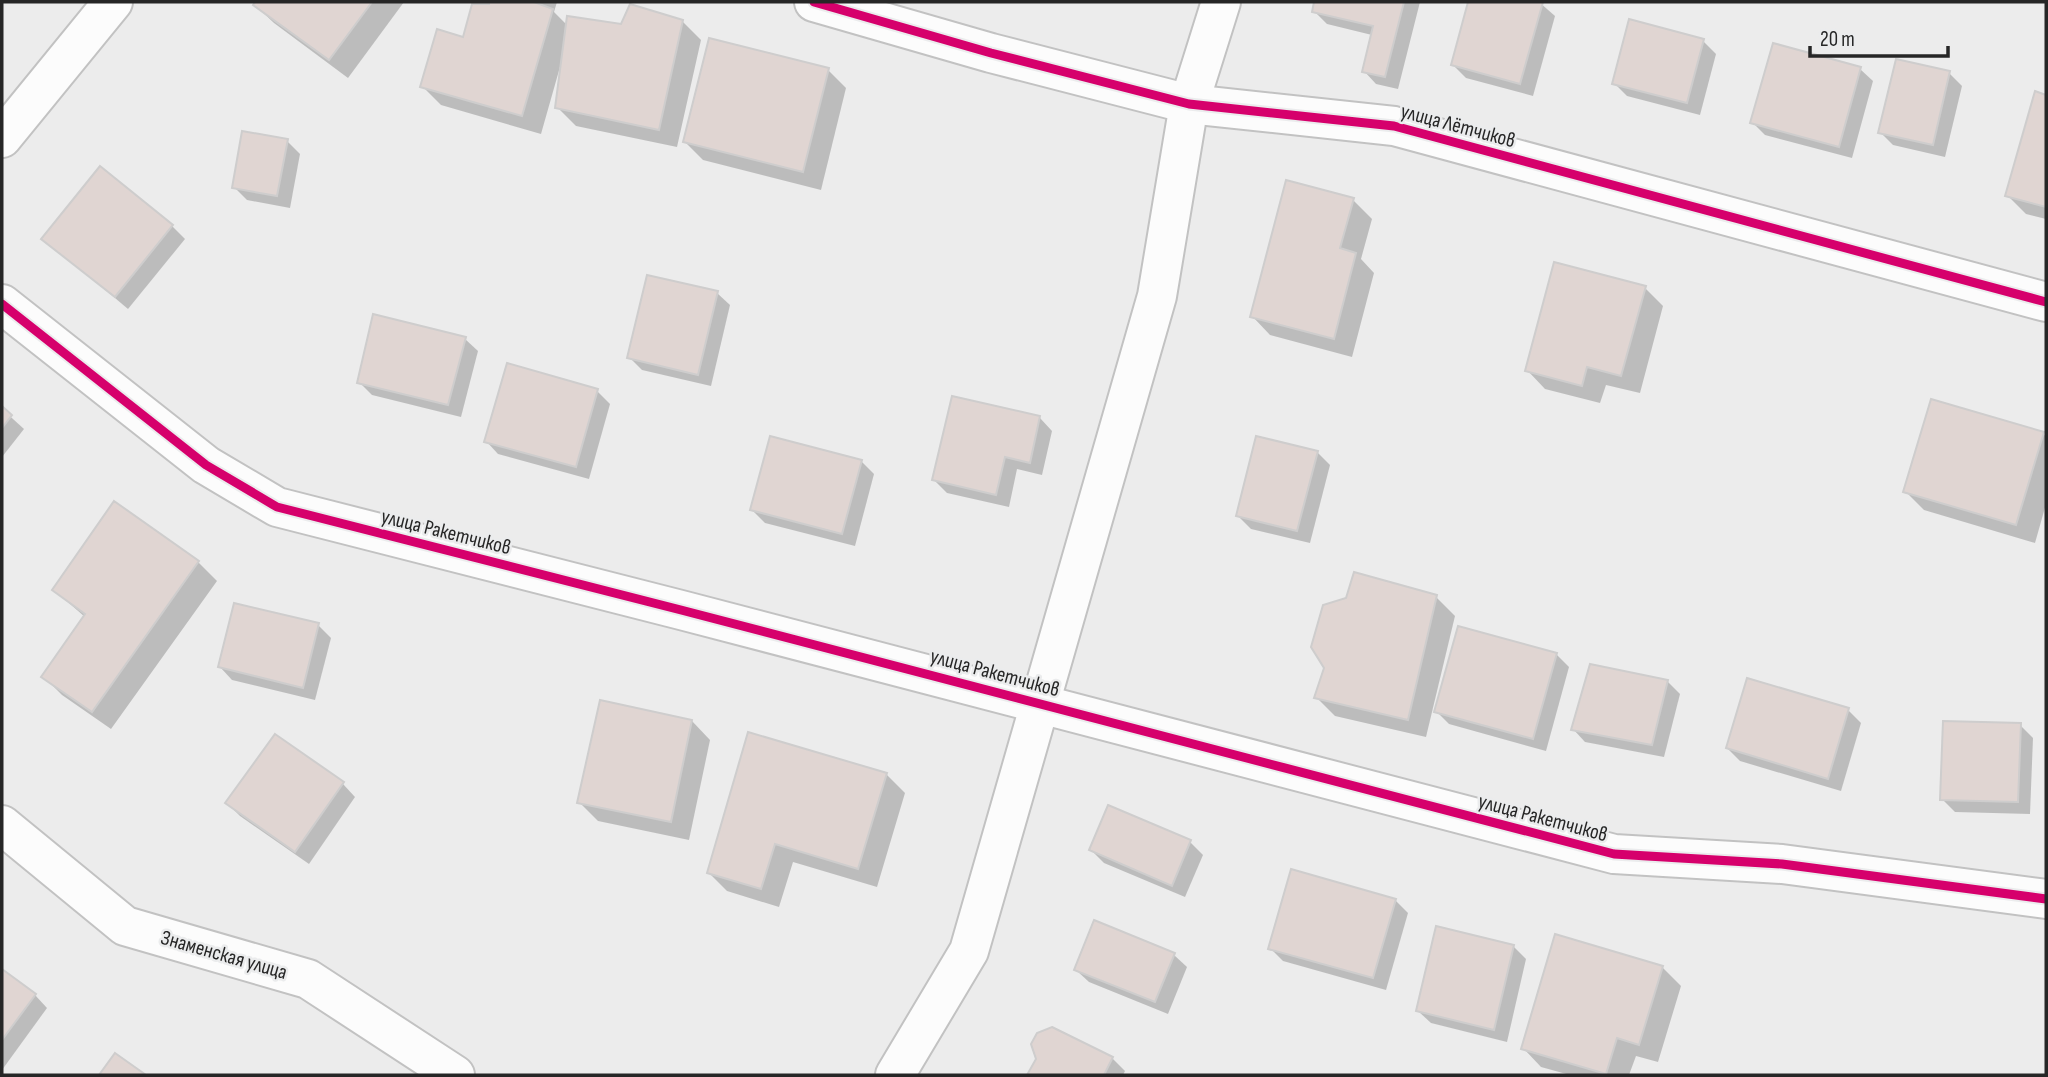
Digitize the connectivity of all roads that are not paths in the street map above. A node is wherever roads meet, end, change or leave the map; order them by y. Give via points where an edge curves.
1 (113, 2) edge
2 (814, 2) edge
3 (1221, 2) edge
4 (1189, 104) junction
5 (2, 138) edge
6 (2046, 302) edge
7 (2, 304) edge
8 (1040, 703) junction
9 (2, 825) edge
10 (2046, 899) edge
11 (442, 1071) edge
12 (895, 1075) edge

1 - 5 street
2 - 4 street, улица Лётчиков
3 - 4 street
4 - 6 street, улица Лётчиков via 1394,126
4 - 8 street via 1157,296
7 - 8 street, улица Ракетчиков via 206,465 277,507
8 - 10 street, улица Ракетчиков via 1614,854 1782,864
8 - 12 street via 969,951
9 - 11 street, Знаменская улица via 125,926 308,979

